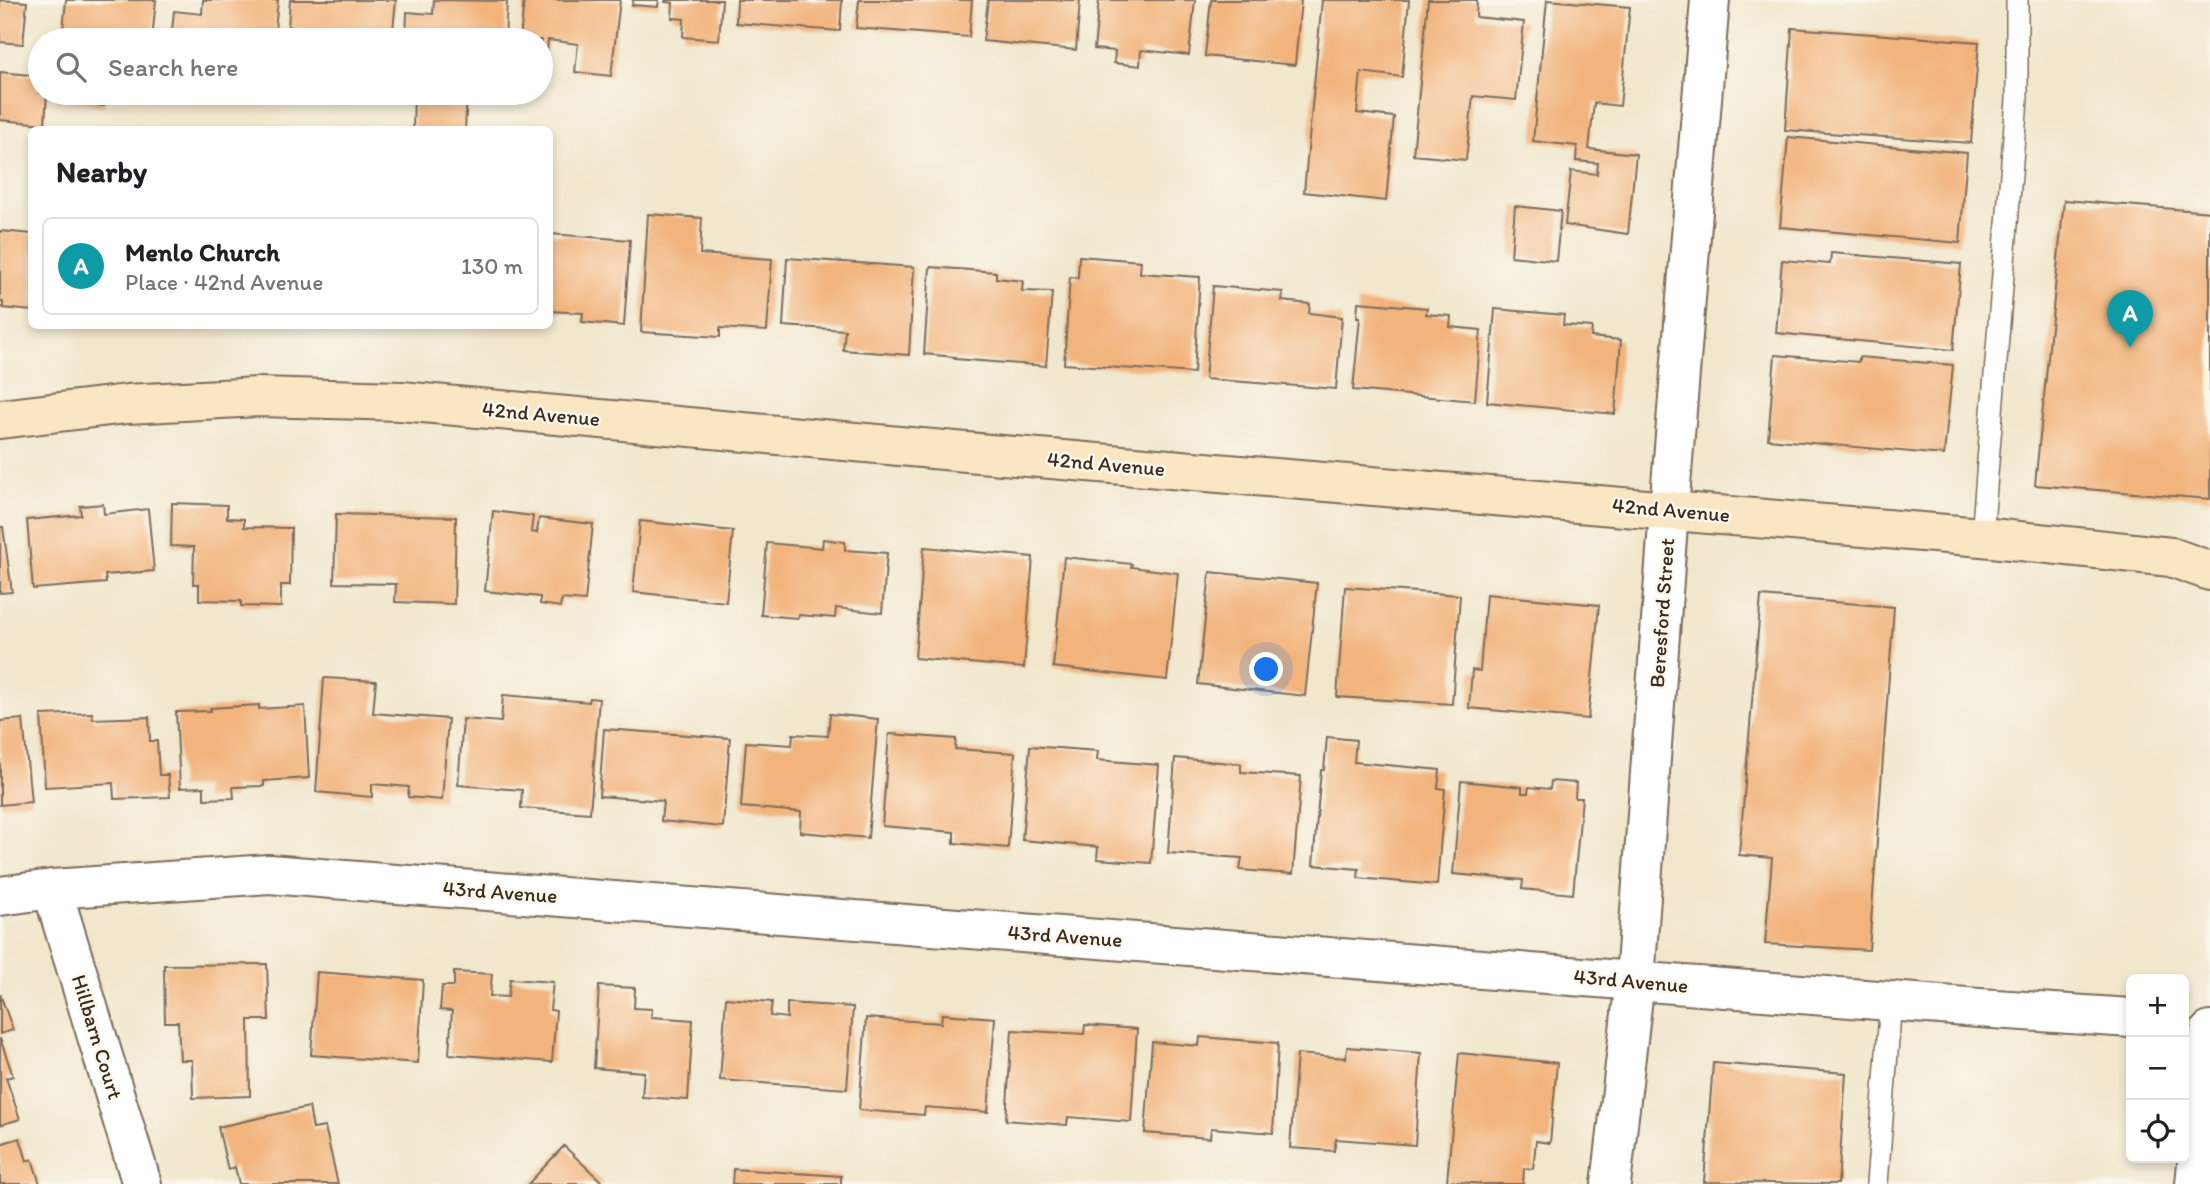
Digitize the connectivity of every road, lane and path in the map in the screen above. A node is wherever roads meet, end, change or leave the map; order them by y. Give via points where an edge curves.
1 (1710, 0) edge
2 (2017, 0) edge
3 (0, 419) edge
4 (1670, 510) junction
5 (1982, 537) junction
6 (2210, 571) edge
7 (52, 889) junction
8 (0, 896) edge
9 (1635, 980) junction
10 (1892, 1000) junction
11 (2126, 1018) edge
12 (2189, 1025) edge
13 (2210, 1029) edge
14 (142, 1184) edge
15 (1611, 1184) edge
16 (1877, 1184) edge
17 (2195, 1184) edge

1 - 4 street, Beresford Street
2 - 5 lane via 2017,99
3 - 4 street, 42nd Avenue via 127,404 258,397 401,401
4 - 5 street, 42nd Avenue
4 - 9 street, Beresford Street
5 - 6 street, 42nd Avenue via 2171,557
7 - 8 street, 43rd Avenue
7 - 9 street, 43rd Avenue via 269,874
7 - 14 street, Hillbarn Court
9 - 10 street, 43rd Avenue
9 - 15 street, Beresford Street
10 - 11 street, 43rd Avenue
10 - 16 lane
12 - 13 street
13 - 17 street

